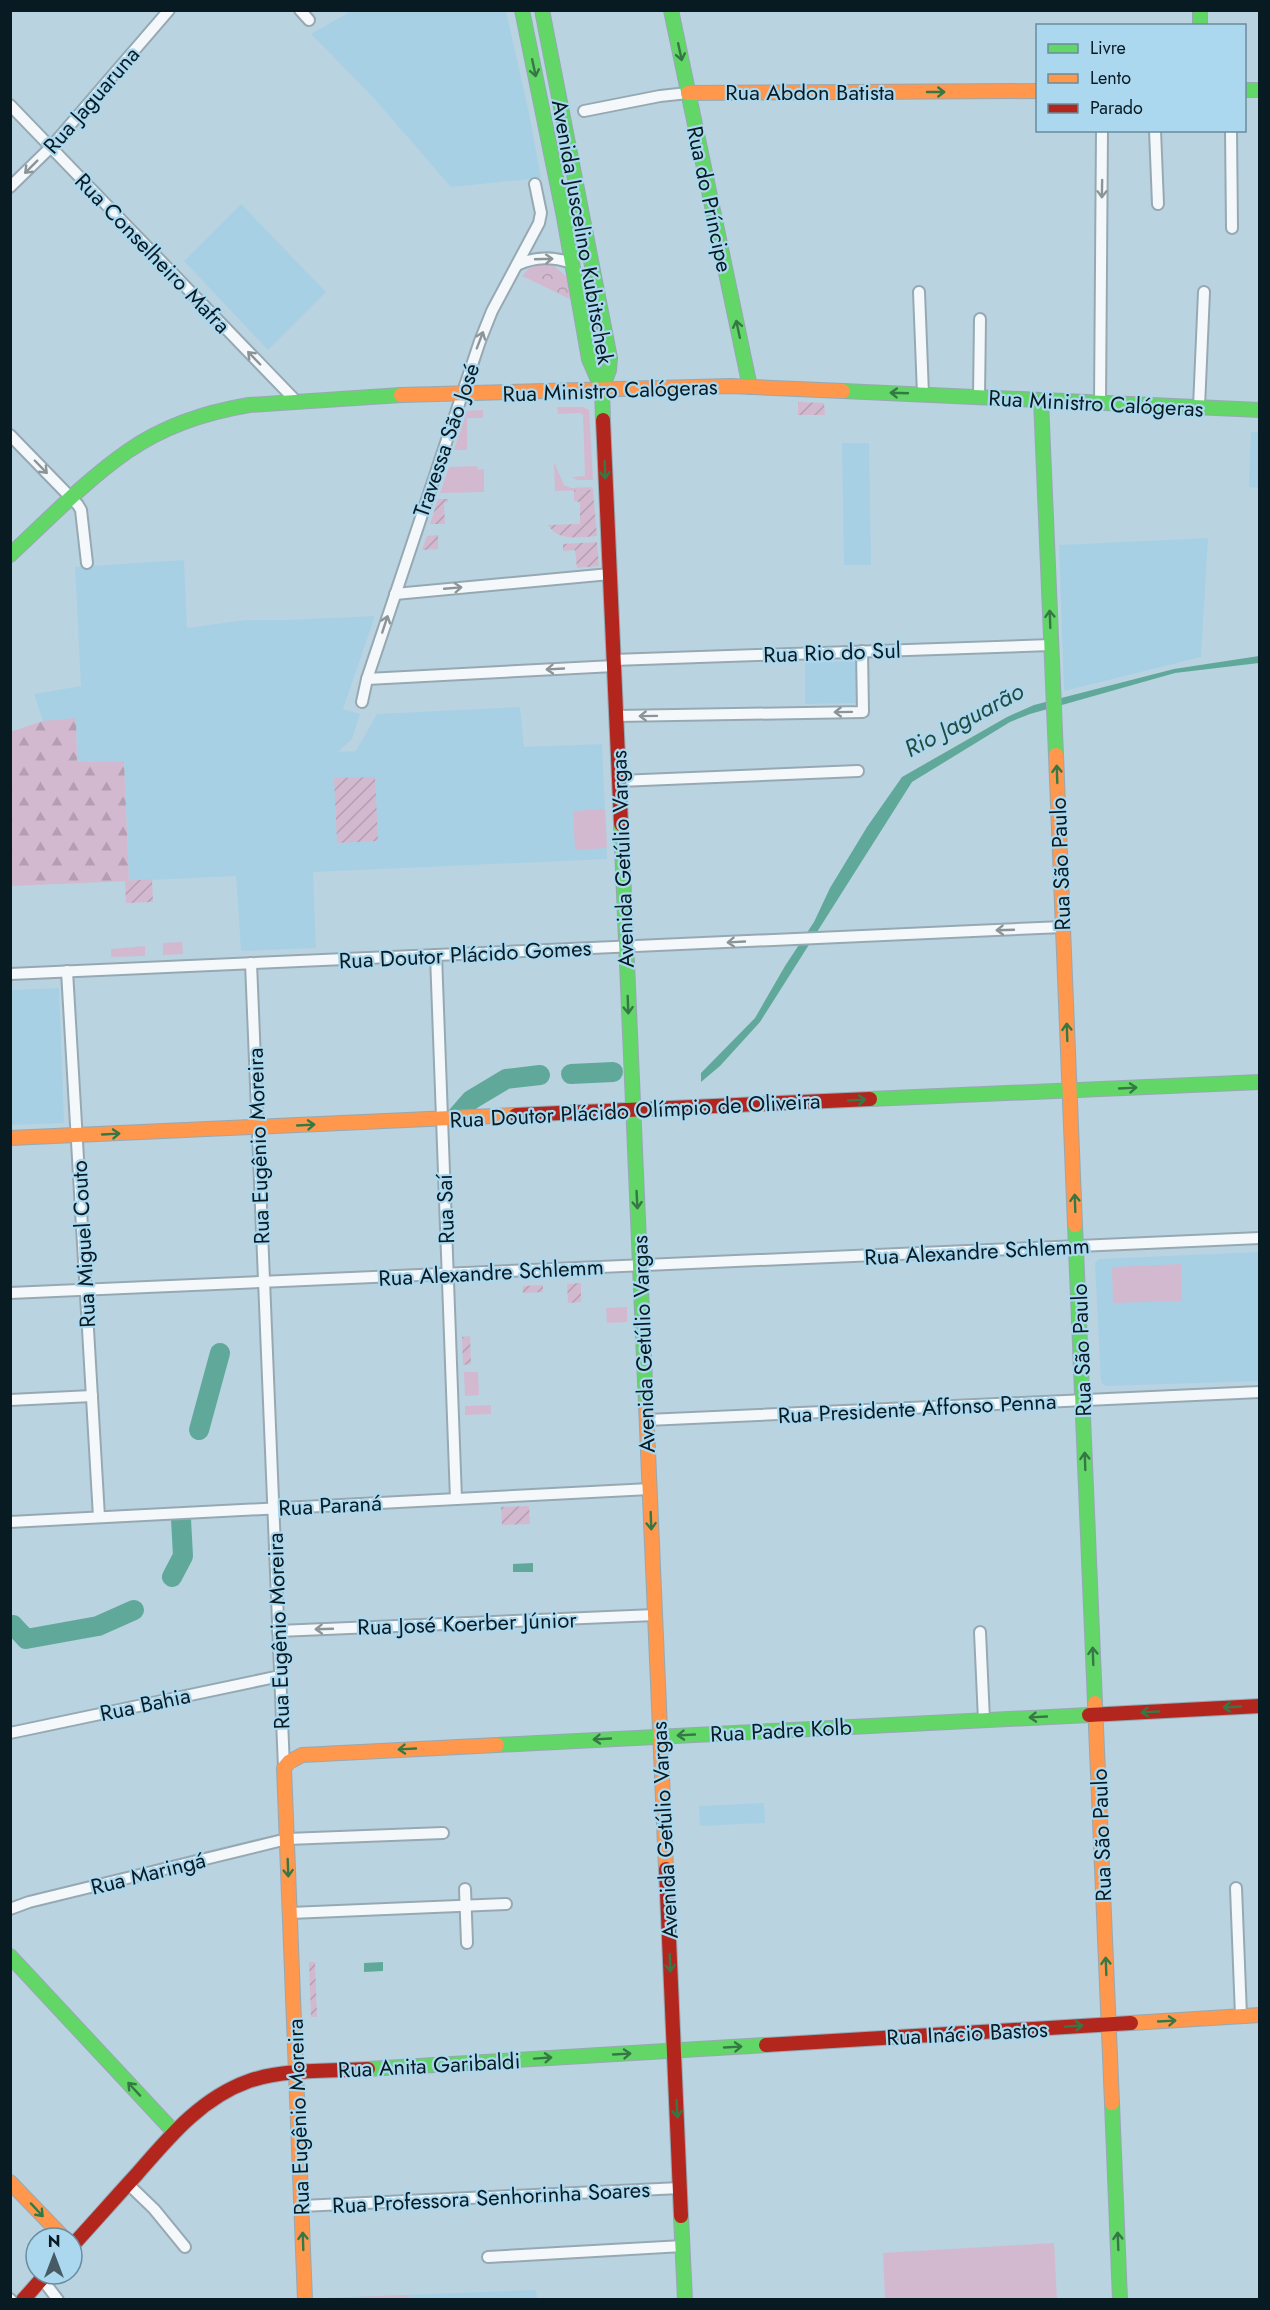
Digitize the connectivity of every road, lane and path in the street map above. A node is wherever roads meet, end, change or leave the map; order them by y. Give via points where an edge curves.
1 (169, 10) edge
2 (300, 10) edge
3 (522, 10) edge
4 (542, 10) edge
5 (671, 10) edge
6 (309, 20) dead end
7 (1036, 91) edge
8 (688, 93) junction
9 (10, 105) edge
10 (584, 111) dead end
11 (1102, 132) edge
12 (1155, 132) edge
13 (1231, 132) edge
14 (51, 147) junction
15 (536, 184) dead end
16 (10, 187) edge
17 (1158, 204) dead end
18 (1232, 228) dead end
19 (572, 263) junction
20 (517, 265) junction
21 (919, 292) dead end
22 (1204, 292) dead end
23 (980, 319) dead end
24 (750, 387) junction
25 (602, 389) junction
26 (923, 394) junction
27 (460, 395) junction
28 (979, 397) junction
29 (294, 400) junction
30 (1041, 400) junction
31 (1100, 403) junction
32 (1199, 407) junction
33 (1260, 410) edge
34 (10, 435) edge
35 (72, 498) junction
36 (10, 555) edge
37 (87, 563) dead end
38 (610, 574) junction
39 (395, 594) junction
40 (1051, 645) junction
41 (862, 651) junction
42 (614, 663) junction
43 (367, 680) junction
44 (362, 702) dead end
45 (616, 716) junction
46 (858, 771) dead end
47 (619, 781) junction
48 (1063, 927) junction
49 (626, 947) junction
50 (436, 955) junction
51 (251, 963) junction
52 (67, 971) junction
53 (10, 974) edge
54 (1260, 1082) edge
55 (1070, 1090) junction
56 (633, 1110) junction
57 (442, 1119) junction
58 (258, 1127) junction
59 (77, 1136) junction
60 (10, 1138) edge
61 (1260, 1238) edge
62 (1076, 1246) junction
63 (640, 1266) junction
64 (448, 1274) junction
65 (264, 1282) junction
66 (86, 1290) junction
67 (10, 1293) edge
68 (1260, 1392) edge
69 (92, 1396) junction
70 (10, 1400) edge
71 (1083, 1400) junction
72 (647, 1420) junction
73 (650, 1489) junction
74 (456, 1499) junction
75 (273, 1508) junction
76 (99, 1517) junction
77 (10, 1522) edge
78 (655, 1615) junction
79 (278, 1631) junction
80 (980, 1632) dead end
81 (280, 1676) junction
82 (1260, 1706) edge
83 (1096, 1714) junction
84 (984, 1720) junction
85 (10, 1732) edge
86 (660, 1737) junction
87 (283, 1743) junction
88 (302, 1755) junction
89 (284, 1768) junction
90 (442, 1833) dead end
91 (287, 1839) junction
92 (1236, 1888) dead end
93 (465, 1889) dead end
94 (506, 1904) dead end
95 (466, 1906) junction
96 (10, 1909) edge
97 (290, 1913) junction
98 (467, 1943) dead end
99 (10, 1956) edge
100 (1260, 2015) edge
101 (1241, 2016) junction
102 (1109, 2024) junction
103 (674, 2050) junction
104 (296, 2073) junction
105 (174, 2132) junction
106 (10, 2182) edge
107 (128, 2184) junction
108 (680, 2188) junction
109 (302, 2206) junction
110 (52, 2226) edge
111 (84, 2233) edge
112 (683, 2246) junction
113 (185, 2247) dead end
114 (488, 2257) dead end
115 (36, 2286) edge
116 (49, 2286) edge
117 (23, 2300) edge
118 (58, 2300) edge
119 (305, 2300) edge
120 (685, 2300) edge
121 (1120, 2300) edge

1 - 14 street, Rua Jaguaruna
2 - 6 street
3 -> 19 main road, Avenida Juscelino Kubitschek
4 - 25 main road, Avenida Juscelino Kubitschek via 610,358
5 -> 8 main road, Rua do Príncipe
8 -> 7 main road, Rua Abdon Batista
8 - 10 street, Rua Abdon Batista
24 -> 8 main road, Rua do Príncipe
9 - 14 street, Rua Conselheiro Mafra
11 -> 31 street
12 - 17 street
13 - 18 street
14 -> 16 street, Rua Jaguaruna
29 -> 14 street, Rua Conselheiro Mafra
15 - 20 street, Travessa São José via 541,218
20 -> 19 street via 540,258
19 - 25 main road, Avenida Juscelino Kubitschek via 589,359
27 -> 20 street, Travessa São José via 492,311
21 - 26 street
22 - 32 street
23 - 28 street
24 - 25 main road, Rua Ministro Calógeras
26 -> 24 main road, Rua Ministro Calógeras
25 - 27 main road, Rua Ministro Calógeras
25 -> 38 main road, Avenida Getúlio Vargas
26 - 28 main road, Rua Ministro Calógeras
27 - 29 main road, Rua Ministro Calógeras
27 - 39 street, Travessa São José
28 - 30 main road, Rua Ministro Calógeras
29 - 35 main road, Rua Ministro Calógeras via 225,409 178,424 128,452
30 - 31 main road, Rua Ministro Calógeras
40 -> 30 main road, Rua São Paulo
31 - 32 main road, Rua Ministro Calógeras
32 - 33 main road, Rua Ministro Calógeras
34 -> 35 street
35 - 36 main road, Rua Ministro Calógeras
35 - 37 street via 81,510
39 -> 38 street
38 - 42 main road, Avenida Getúlio Vargas
43 -> 39 street, Travessa São José
40 - 41 street, Rua Rio do Sul
48 -> 40 main road, Rua São Paulo
41 - 42 street, Rua Rio do Sul
41 -> 45 street via 863,712
42 -> 43 street, Rua Rio do Sul
42 - 45 main road, Avenida Getúlio Vargas
43 - 44 street, Travessa São José
45 - 47 main road, Avenida Getúlio Vargas
46 - 47 street
47 - 49 main road, Avenida Getúlio Vargas
48 -> 49 street, Rua Doutor Plácido Gomes
55 -> 48 main road, Rua São Paulo
49 - 50 street, Rua Doutor Plácido Gomes
49 -> 56 main road, Avenida Getúlio Vargas
50 - 51 street, Rua Doutor Plácido Gomes
50 - 57 street, Rua Saí
51 - 52 street, Rua Doutor Plácido Gomes
51 - 58 street, Rua Eugênio Moreira
52 - 53 street, Rua Doutor Plácido Gomes
52 - 59 street, Rua Miguel Couto
55 -> 54 main road, Rua Doutor Plácido Olímpio de Oliveira
56 -> 55 main road, Rua Doutor Plácido Olímpio de Oliveira
62 -> 55 main road, Rua São Paulo
56 - 57 main road, Rua Doutor Plácido Olímpio de Oliveira
56 -> 63 main road, Avenida Getúlio Vargas
58 -> 57 main road, Rua Doutor Plácido Olímpio de Oliveira
57 - 64 street, Rua Saí
59 -> 58 main road, Rua Doutor Plácido Olímpio de Oliveira
58 - 65 street, Rua Eugênio Moreira
59 - 60 main road, Rua Doutor Plácido Olímpio de Oliveira
59 - 66 street, Rua Miguel Couto
61 - 62 street, Rua Alexandre Schlemm
62 - 63 street, Rua Alexandre Schlemm
62 - 71 main road, Rua São Paulo
63 - 64 street, Rua Alexandre Schlemm
63 - 72 main road, Avenida Getúlio Vargas
64 - 65 street, Rua Alexandre Schlemm
64 - 74 street, Rua Saí
65 - 66 street, Rua Alexandre Schlemm
65 - 75 street, Rua Eugênio Moreira
66 - 67 street, Rua Alexandre Schlemm
66 - 69 street, Rua Miguel Couto
68 - 71 street, Rua Presidente Affonso Penna
69 - 70 street
69 - 76 street, Rua Miguel Couto
71 - 72 street, Rua Presidente Affonso Penna
83 -> 71 main road, Rua São Paulo
72 - 73 main road, Avenida Getúlio Vargas
73 - 74 street, Rua Paraná
73 -> 78 main road, Avenida Getúlio Vargas
74 - 75 street, Rua Paraná
75 - 76 street, Rua Paraná
75 - 79 street, Rua Eugênio Moreira
76 - 77 street, Rua Paraná
78 -> 79 street, Rua José Koerber Júnior
78 - 86 main road, Avenida Getúlio Vargas
79 - 81 street, Rua Eugênio Moreira
80 - 84 street
81 - 85 street, Rua Bahia
81 - 87 street, Rua Eugênio Moreira
82 -> 83 main road, Rua Padre Kolb
83 -> 84 main road, Rua Padre Kolb
102 -> 83 main road, Rua São Paulo
84 -> 86 main road, Rua Padre Kolb
86 -> 88 main road, Rua Padre Kolb
86 -> 103 main road, Avenida Getúlio Vargas
87 - 88 street
87 - 89 street, Rua Eugênio Moreira
88 - 89 main road
89 - 91 main road, Rua Eugênio Moreira
90 - 91 street, Rua Maringá
91 - 96 street, Rua Maringá
91 -> 97 main road, Rua Eugênio Moreira
92 - 101 street
93 - 95 street
94 - 95 street
95 - 97 street
95 - 98 street
97 - 104 main road, Rua Eugênio Moreira
105 -> 99 main road
100 - 101 main road, Rua Inácio Bastos
102 -> 101 main road, Rua Inácio Bastos
103 -> 102 main road, Rua Inácio Bastos
121 -> 102 main road, Rua São Paulo
104 -> 103 main road, Rua Anita Garibaldi
103 -> 108 main road, Avenida Getúlio Vargas
104 - 105 main road, Rua Anita Garibaldi via 240,2083 207,2102
104 - 109 main road, Rua Eugênio Moreira
105 - 107 main road, Rua Anita Garibaldi
106 -> 110 main road
107 - 111 main road, Rua Anita Garibaldi
107 - 113 street
108 - 109 street, Rua Professora Senhorinha Soares
108 - 112 main road, Avenida Getúlio Vargas
119 -> 109 main road, Rua Eugênio Moreira
112 - 114 street
112 - 120 main road, Avenida Getúlio Vargas
115 - 117 main road
116 - 118 street

